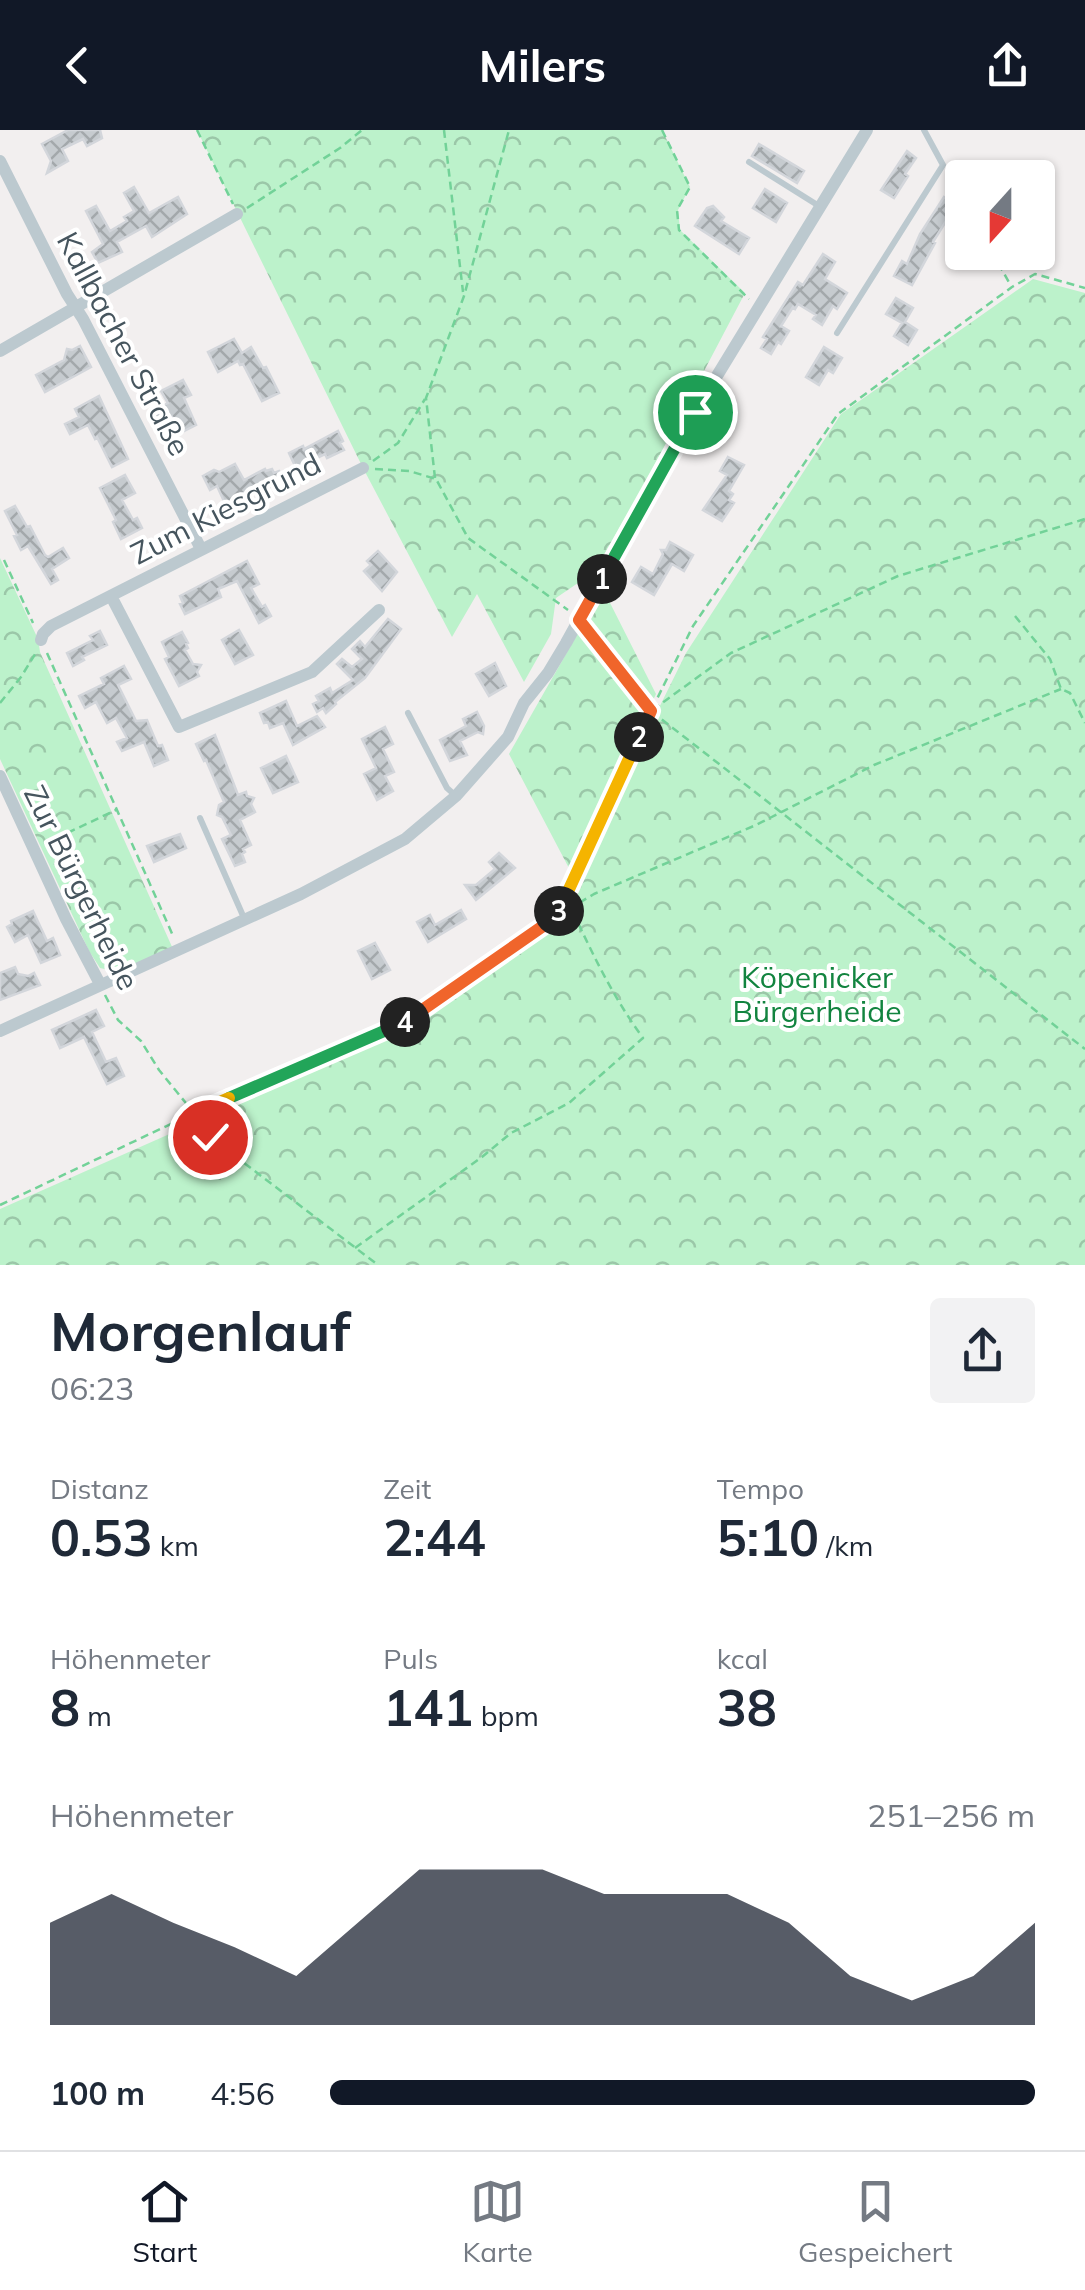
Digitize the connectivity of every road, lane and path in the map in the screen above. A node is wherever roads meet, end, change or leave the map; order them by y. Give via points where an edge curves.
1 (197, 130) edge
2 (362, 130) edge
3 (444, 130) edge
4 (509, 130) edge
5 (662, 130) edge
6 (867, 130) edge
7 (924, 130) edge
8 (0, 161) edge
9 (750, 162) dead end
10 (943, 165) junction
11 (945, 169) edge
12 (819, 206) junction
13 (237, 214) junction
14 (1002, 270) edge
15 (1012, 288) junction
16 (1085, 288) edge
17 (464, 296) junction
18 (75, 308) junction
19 (757, 308) junction
20 (838, 332) dead end
21 (0, 351) edge
22 (426, 398) junction
23 (363, 468) junction
24 (436, 479) junction
25 (1085, 519) edge
26 (202, 549) junction
27 (4, 560) dead end
28 (111, 596) junction
29 (379, 610) dead end
30 (1015, 616) dead end
31 (579, 620) junction
32 (40, 640) junction
33 (1061, 689) junction
34 (0, 703) edge
35 (651, 711) junction
36 (408, 713) dead end
37 (1085, 723) edge
38 (0, 776) edge
39 (456, 796) junction
40 (116, 810) junction
41 (782, 812) junction
42 (200, 818) dead end
43 (33, 849) junction
44 (571, 908) junction
45 (556, 917) junction
46 (244, 919) junction
47 (179, 949) junction
48 (100, 984) junction
49 (0, 1031) edge
50 (1085, 1049) edge
51 (194, 1113) junction
52 (0, 1205) edge
53 (355, 1248) junction
54 (378, 1265) edge

1 - 13 path
2 - 13 path
3 - 17 path
4 - 17 path
5 - 19 path via 690,187 678,210 680,230
6 - 12 street
7 - 10 lane
8 - 18 street, Kallbacher Straße
9 - 12 lane
10 - 11 path
10 - 20 lane
12 - 19 street
13 - 18 street
14 - 15 path
15 - 16 path via 1035,274
15 - 35 path via 838,414 692,626
17 - 22 path
18 - 21 street
18 - 26 street, Kallbacher Straße
19 - 31 street
22 - 23 path via 398,443
22 - 24 path
23 - 24 path
23 - 26 street, Zum Kiesgrund
24 - 31 path via 468,538
25 - 35 path via 898,576 731,653
26 - 28 street, Zum Kiesgrund
27 - 32 path
28 - 29 street, Zum Kiesgrund via 178,727 312,672
28 - 32 street, Zum Kiesgrund via 51,626
30 - 33 path via 1050,659
31 - 35 path
31 - 39 street via 508,737
32 - 34 path
32 - 40 path
33 - 37 path via 1070,693
33 - 41 path via 874,765
35 - 41 path
35 - 45 path
36 - 39 lane
38 - 43 street, Zur Bürgerheide
39 - 46 street via 390,848
40 - 43 path
40 - 47 path
41 - 44 path
41 - 50 path
42 - 46 lane
43 - 48 street, Zur Bürgerheide
44 - 45 path
44 - 53 path via 600,972 642,1038 569,1104 510,1134
45 - 51 path via 413,1019
46 - 47 street
47 - 48 street
48 - 49 street
48 - 51 path, Zur Bürgerheide via 118,1020
51 - 52 path
51 - 53 path, Zur Bürgerheide via 210,1137
53 - 54 path, Zur Bürgerheide

